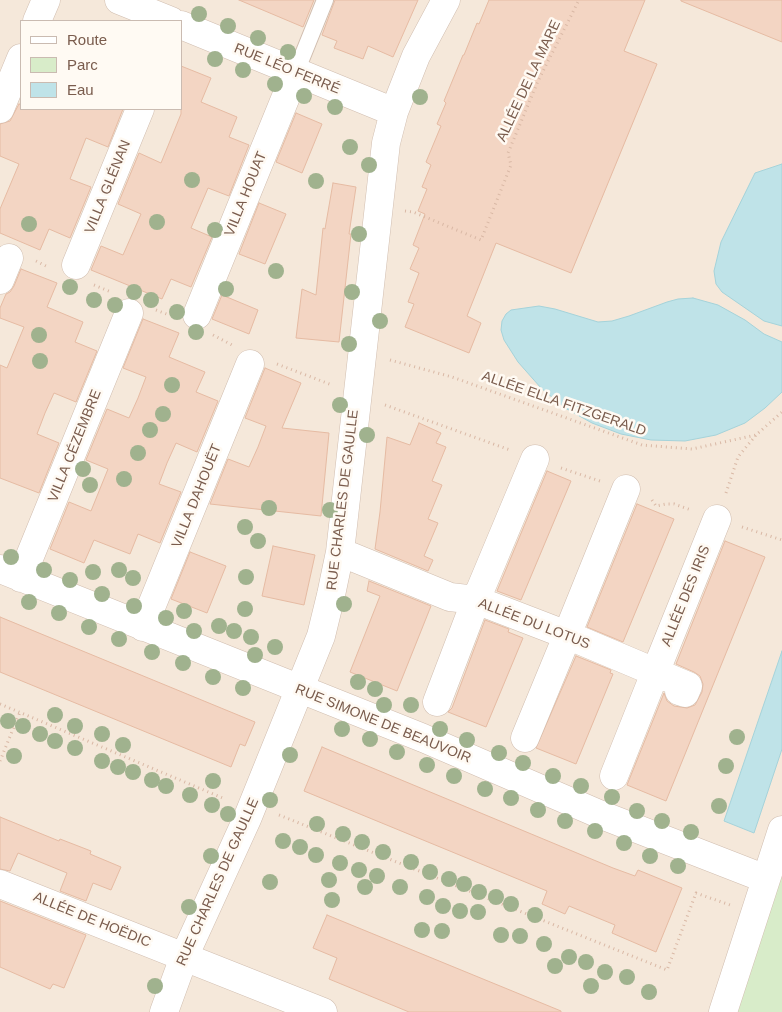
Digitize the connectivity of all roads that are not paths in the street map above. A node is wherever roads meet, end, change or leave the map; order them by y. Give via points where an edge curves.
1 (46, 0) edge
2 (119, 0) edge
3 (325, 0) edge
4 (446, 0) edge
5 (37, 20) edge
6 (169, 20) edge
7 (182, 25) edge
8 (20, 60) edge
9 (296, 72) junction
10 (0, 109) edge
11 (140, 110) edge
12 (394, 112) junction
13 (76, 265) dead end
14 (129, 313) dead end
15 (197, 315) dead end
16 (250, 364) dead end
17 (535, 459) road end
18 (626, 489) road end
19 (717, 519) road end
20 (339, 554) junction
21 (11, 574) edge
22 (474, 607) junction
23 (143, 627) junction
24 (565, 641) junction
25 (663, 683) junction
26 (300, 691) junction
27 (423, 738) junction
28 (509, 776) junction
29 (599, 814) junction
30 (782, 830) edge
31 (766, 879) junction
32 (0, 884) edge
33 (184, 957) junction
34 (164, 1012) edge
35 (322, 1012) edge
36 (723, 1012) edge

1 - 5 street
2 - 6 street
3 - 9 lane
4 - 12 street, RUE CHARLES DE GAULLE via 416,56
7 - 9 street, RUE LÉO FERRÉ
8 - 10 street
9 - 12 street, RUE LÉO FERRÉ
9 - 15 street, VILLA HOUAT
11 - 13 street, VILLA GLÉNAN
12 - 20 street, RUE CHARLES DE GAULLE via 386,143
14 - 21 street, VILLA CÉZEMBRE
16 - 23 street, VILLA DAHOUËT
17 - 22 street
18 - 24 street
19 - 25 street, ALLÉE DES IRIS
20 - 22 street, ALLÉE DU LOTUS
20 - 26 street, RUE CHARLES DE GAULLE via 321,636
21 - 23 street, RUE SIMONE DE BEAUVOIR
22 - 24 street, ALLÉE DU LOTUS
22 - 27 street
23 - 26 street, RUE SIMONE DE BEAUVOIR
24 - 25 street, ALLÉE DU LOTUS
24 - 28 street
25 - 29 street, ALLÉE DES IRIS via 612,781
26 - 27 street, RUE SIMONE DE BEAUVOIR
26 - 33 street, RUE CHARLES DE GAULLE
27 - 28 street, RUE SIMONE DE BEAUVOIR
28 - 29 street, RUE SIMONE DE BEAUVOIR
29 - 31 street, RUE SIMONE DE BEAUVOIR
30 - 31 street
31 - 36 street
32 - 33 street, ALLÉE DE HOËDIC
33 - 34 street, RUE CHARLES DE GAULLE
33 - 35 street, ALLÉE DE HOËDIC

